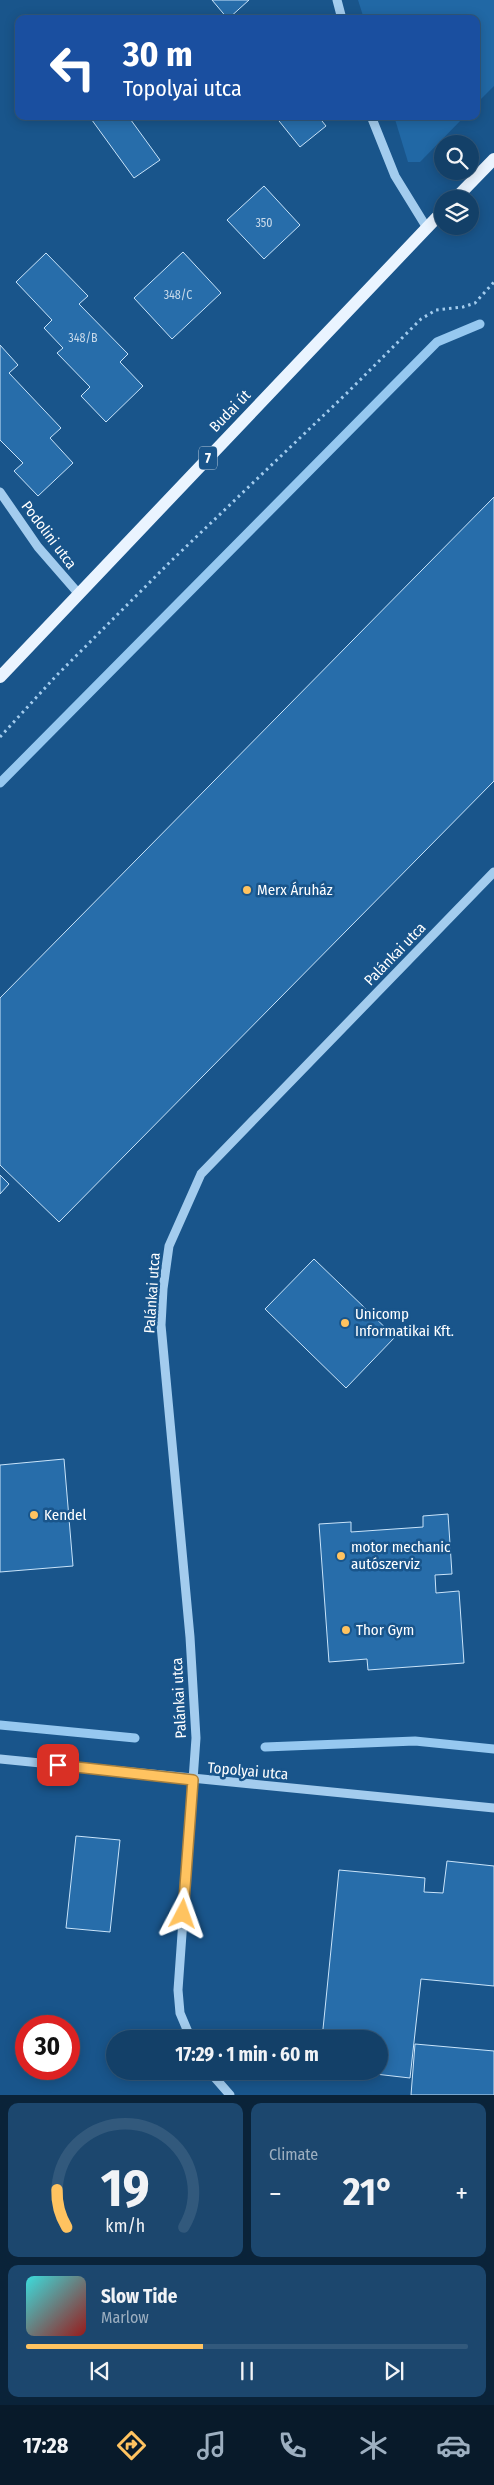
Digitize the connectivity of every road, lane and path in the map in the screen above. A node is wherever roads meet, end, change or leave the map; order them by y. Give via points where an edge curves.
1 (337, 0) edge
2 (341, 15) edge
3 (373, 120) edge
4 (494, 159) edge
5 (464, 190) edge
6 (434, 221) edge
7 (427, 228) junction
8 (494, 282) edge
9 (0, 492) edge
10 (78, 593) junction
11 (0, 677) edge
12 (0, 737) edge
13 (494, 872) edge
14 (0, 1759) edge
15 (193, 1780) junction
16 (494, 1808) edge
17 (187, 2030) edge
18 (216, 2080) edge
19 (230, 2095) edge

1 - 2 street
3 - 7 street via 395,176
4 - 5 main road
6 - 7 main road, Budai út / 7
7 - 10 main road, Budai út / 7
8 - 12 path via 475,303 436,310 421,319 170,562
9 - 10 street, Podolini utca via 38,547
10 - 11 main road, Budai út / 7
13 - 15 street, Palánkai utca via 201,1174 169,1246 161,1325 190,1637 196,1738
14 - 15 street, Topolyai utca
15 - 16 street, Topolyai utca
15 - 17 street, Palánkai utca via 178,1990 180,2013
18 - 19 street

